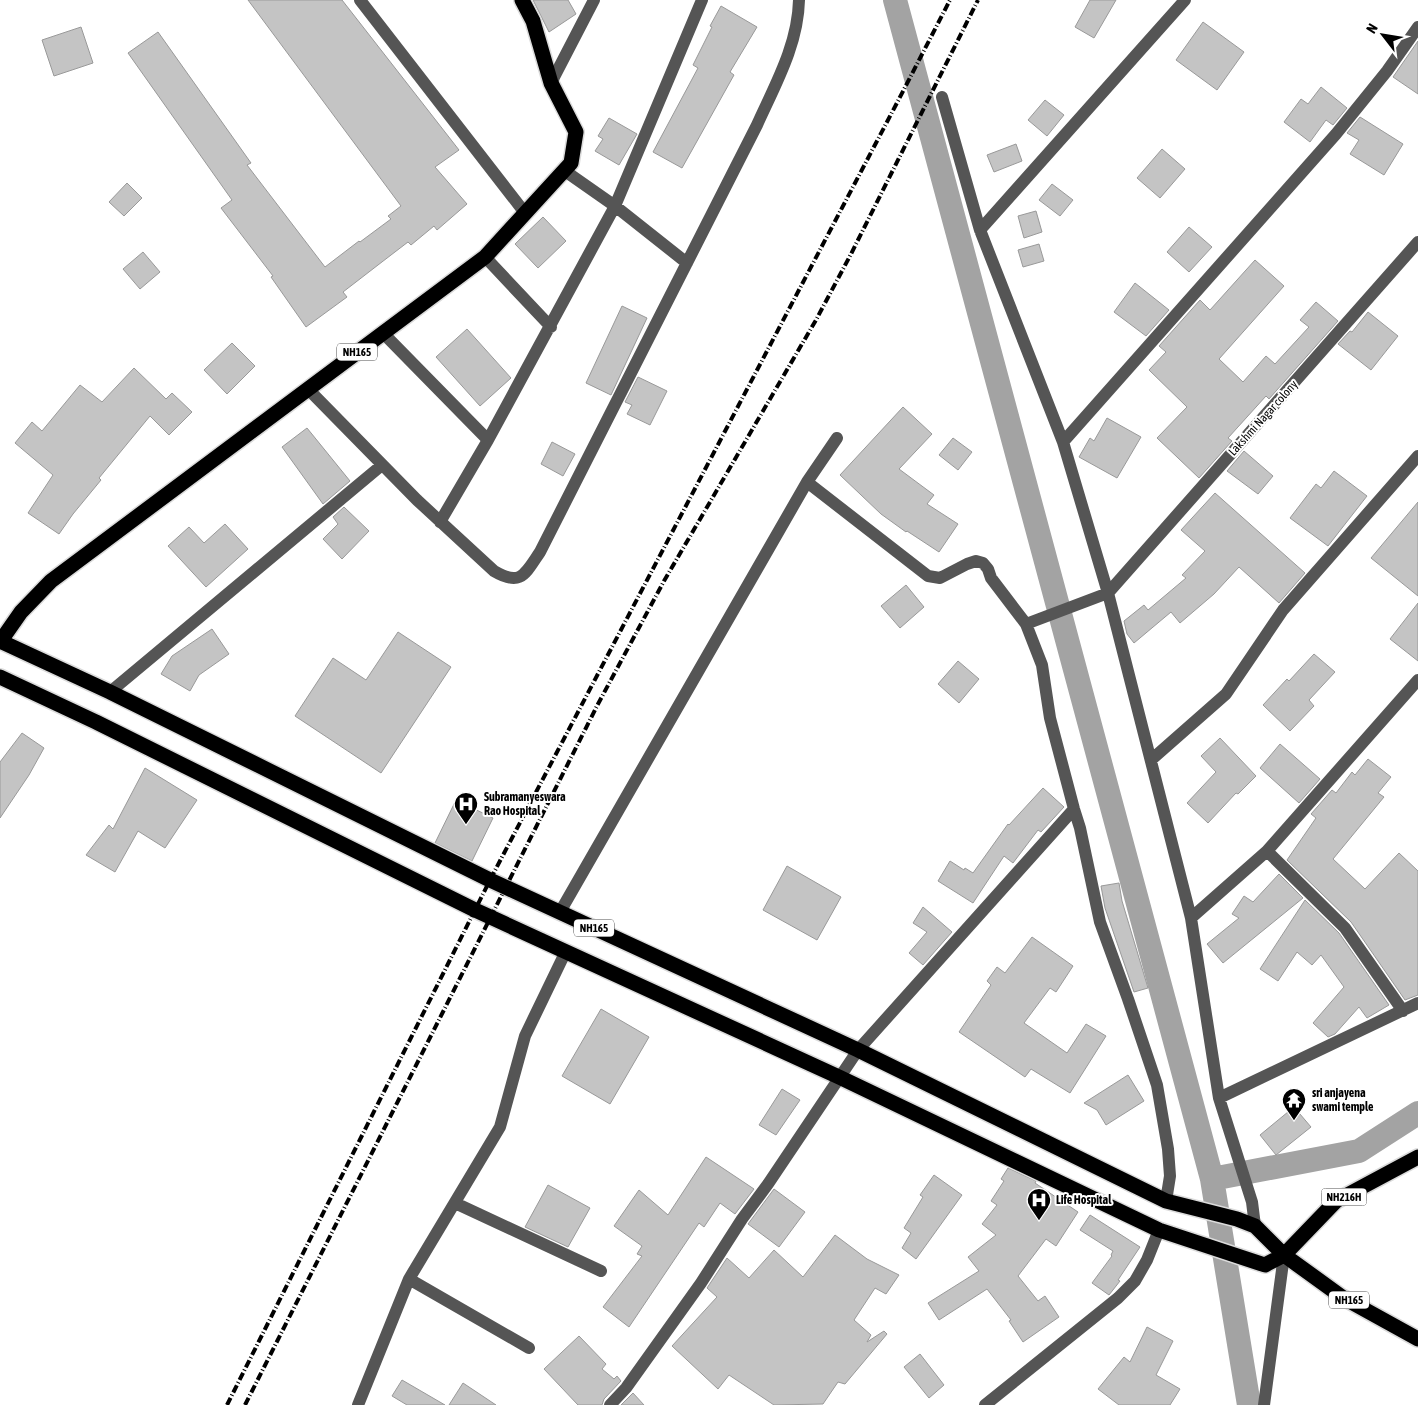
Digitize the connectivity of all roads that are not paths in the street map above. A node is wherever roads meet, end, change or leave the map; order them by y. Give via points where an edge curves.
1 (360, 0) edge
2 (522, 0) edge
3 (594, 0) edge
4 (702, 0) edge
5 (799, 0) edge
6 (1185, 0) edge
7 (1418, 27) edge
8 (551, 83) junction
9 (942, 97) dead end
10 (565, 171) junction
11 (615, 206) junction
12 (525, 213) junction
13 (980, 230) junction
14 (1418, 242) edge
15 (485, 257) junction
16 (686, 264) junction
17 (551, 327) junction
18 (383, 333) junction
19 (308, 389) junction
20 (837, 438) dead end
21 (488, 440) junction
22 (1063, 442) junction
23 (1418, 456) edge
24 (382, 465) junction
25 (807, 482) junction
26 (440, 522) junction
27 (1108, 593) junction
28 (1026, 624) junction
29 (0, 641) edge
30 (0, 677) edge
31 (1418, 680) edge
32 (110, 692) junction
33 (1151, 760) junction
34 (1074, 809) junction
35 (1267, 851) junction
36 (560, 912) junction
37 (1191, 918) junction
38 (566, 951) junction
39 (1418, 1003) edge
40 (1403, 1011) junction
41 (858, 1050) junction
42 (839, 1077) junction
43 (1219, 1098) junction
44 (1418, 1157) edge
45 (1166, 1201) junction
46 (455, 1203) junction
47 (1255, 1226) junction
48 (1159, 1230) junction
49 (1284, 1255) junction
50 (601, 1271) dead end
51 (410, 1279) junction
52 (1418, 1339) edge
53 (529, 1348) dead end
54 (358, 1405) edge
55 (610, 1405) edge
56 (985, 1405) edge
57 (1264, 1405) edge

1 - 12 street
2 - 8 highway, NH165 via 533,21
3 - 8 street
4 - 11 street
5 - 16 street via 799,17 789,53 757,125
6 - 13 street
7 - 22 street via 1336,134
8 - 10 highway, NH165 via 576,132 571,164
9 - 13 street
10 - 11 street
10 - 12 highway, NH165
11 - 16 street
11 - 17 street
12 - 15 highway, NH165
13 - 22 street
14 - 27 street, Lakshmi Nagar colony
15 - 17 street
15 - 18 highway, NH165
16 - 26 street via 528,570 518,578 507,579
17 - 21 street
18 - 19 highway, NH165
18 - 21 street
19 - 24 street
19 - 29 highway, NH165 via 51,581 21,612
20 - 25 street
21 - 26 street
22 - 27 street
23 - 33 street via 1283,610 1226,694
24 - 26 street
24 - 32 street
25 - 28 street via 928,576 940,578 967,564 983,563
25 - 36 street
27 - 28 street
27 - 33 street
28 - 34 street via 1042,665 1050,718
29 - 32 highway, NH165
30 - 38 highway, NH165 via 475,910
31 - 35 street
32 - 36 highway, NH165
33 - 37 street
34 - 41 street
34 - 45 street via 1100,922 1157,1085 1168,1149 1170,1176
35 - 37 street
35 - 40 street via 1345,928
36 - 41 highway, NH165
37 - 43 street
38 - 42 highway, NH165
38 - 46 street via 525,1036 500,1127
39 - 40 street
40 - 43 street
41 - 42 street
41 - 45 highway, NH165
42 - 48 highway, NH165
42 - 55 street via 701,1283 626,1388
43 - 47 street via 1252,1202
44 - 49 highway, NH216H via 1336,1201
45 - 47 highway, NH165 via 1237,1218
46 - 50 street
46 - 51 street
47 - 49 highway, NH165
48 - 49 highway, NH165 via 1265,1265
48 - 56 street via 1135,1281
49 - 52 highway, NH165 via 1342,1297
49 - 57 street
51 - 53 street
51 - 54 street

